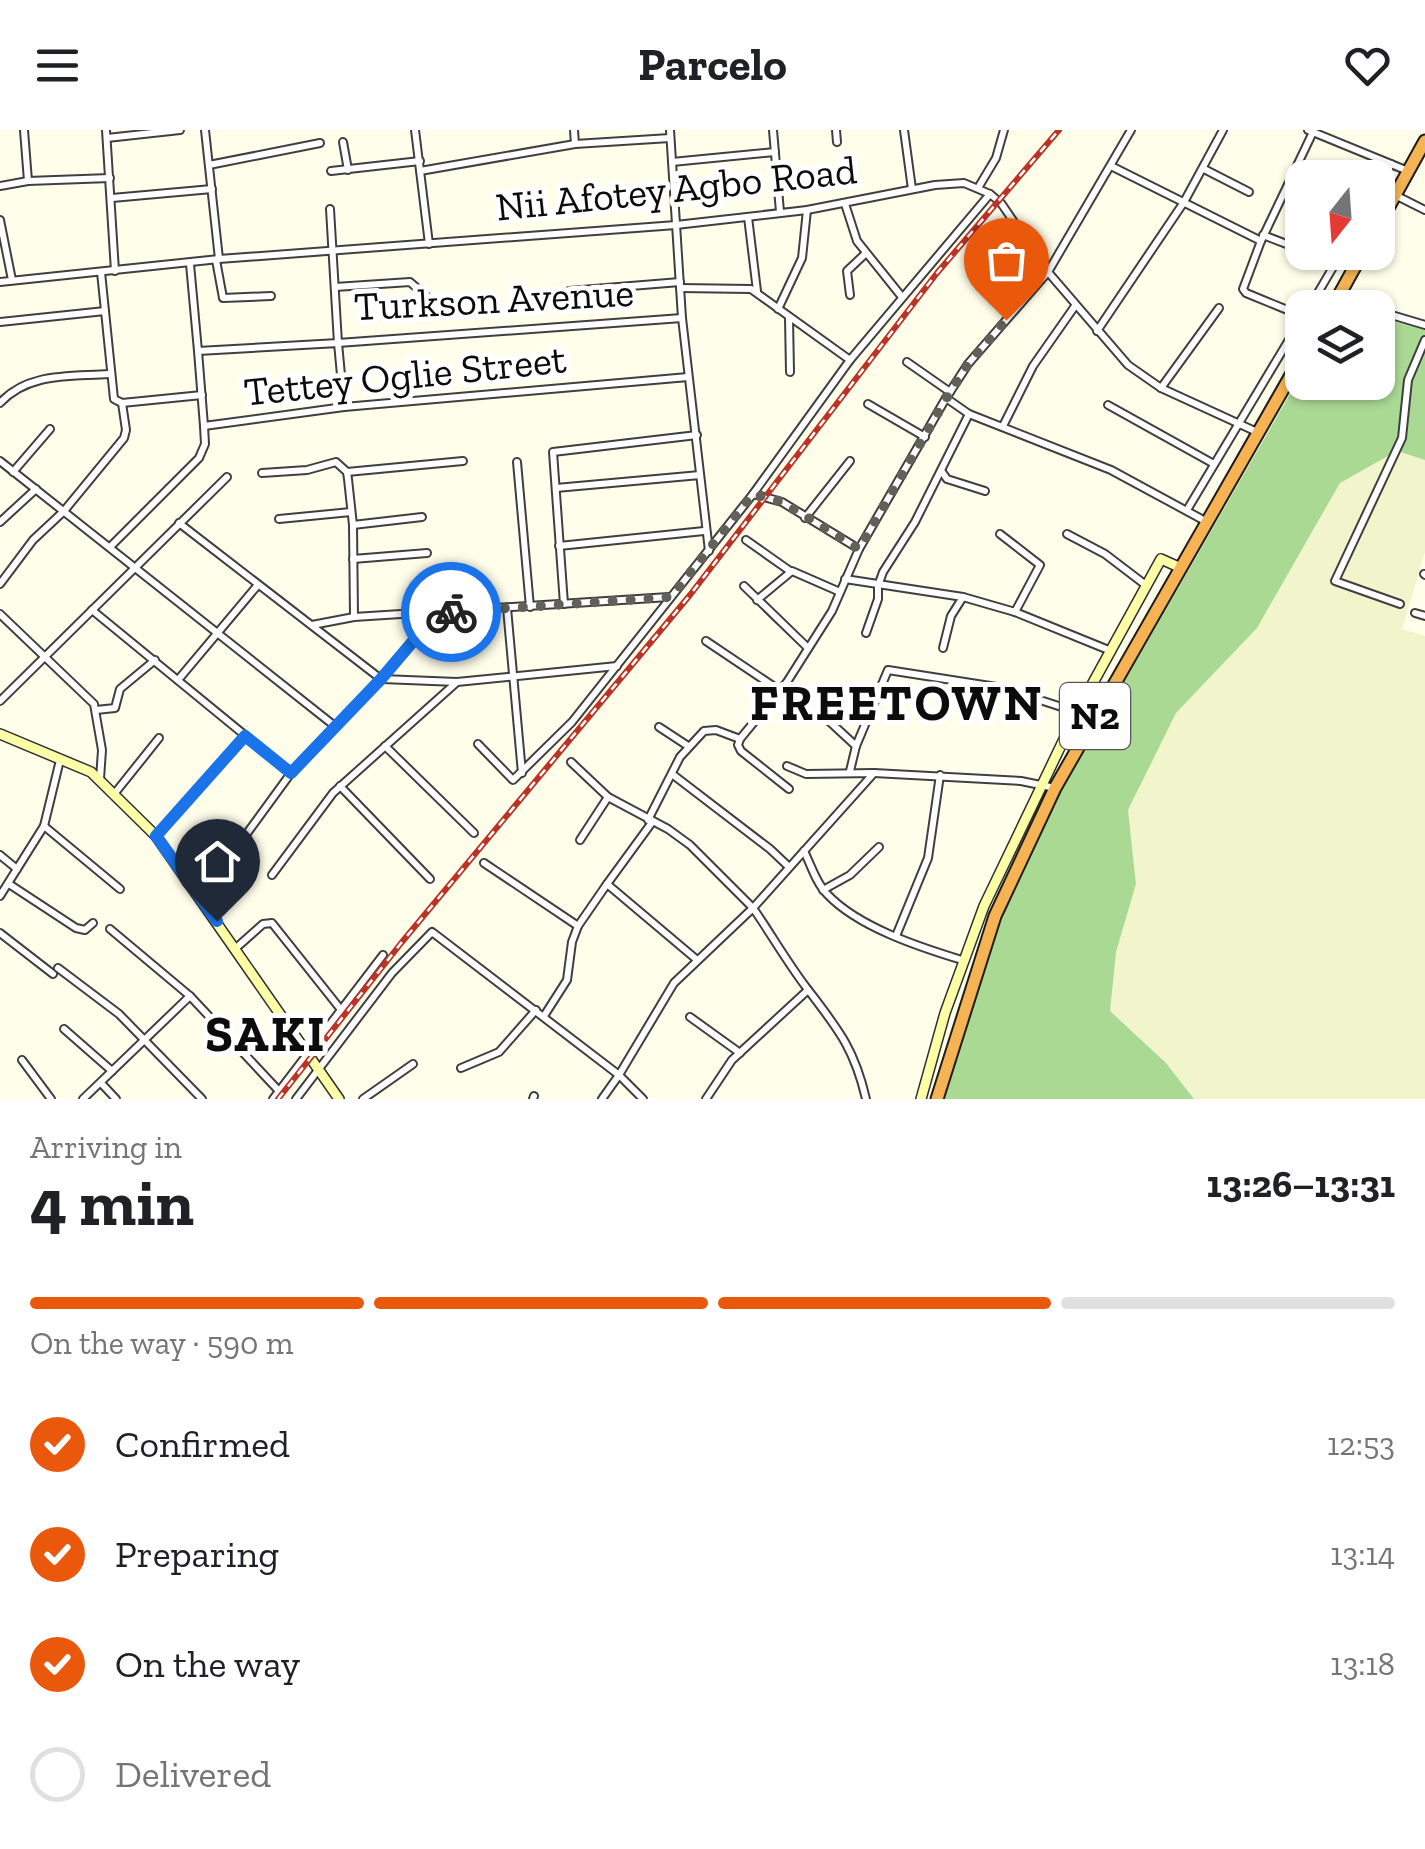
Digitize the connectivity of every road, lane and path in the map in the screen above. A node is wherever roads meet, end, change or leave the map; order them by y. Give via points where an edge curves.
1 (24, 130) edge
2 (180, 130) edge
3 (206, 130) edge
4 (416, 130) edge
5 (574, 130) edge
6 (773, 130) edge
7 (836, 130) edge
8 (904, 130) edge
9 (1004, 130) edge
10 (1131, 130) edge
11 (1223, 130) edge
12 (1316, 132) edge
13 (106, 134) edge
14 (670, 134) edge
15 (1425, 141) edge
16 (343, 142) dead end
17 (837, 142) dead end
18 (320, 143) dead end
19 (575, 144) junction
20 (776, 152) junction
21 (1382, 160) edge
22 (420, 161) junction
23 (672, 162) junction
24 (210, 165) junction
25 (1111, 166) junction
26 (1395, 166) edge
27 (1204, 169) junction
28 (348, 170) junction
29 (331, 171) dead end
30 (420, 171) junction
31 (1408, 171) junction
32 (110, 178) junction
33 (28, 181) junction
34 (0, 186) edge
35 (978, 188) junction
36 (212, 189) junction
37 (912, 189) junction
38 (1249, 192) dead end
39 (990, 194) junction
40 (1395, 195) joint
41 (112, 198) junction
42 (1184, 202) junction
43 (845, 204) junction
44 (330, 209) dead end
45 (806, 210) junction
46 (1425, 210) edge
47 (780, 212) junction
48 (748, 218) junction
49 (0, 220) edge
50 (676, 226) junction
51 (1262, 238) junction
52 (429, 244) junction
53 (1285, 245) edge
54 (334, 251) junction
55 (866, 253) junction
56 (218, 260) junction
57 (190, 264) junction
58 (115, 270) junction
59 (101, 272) junction
60 (1048, 272) junction
61 (12, 280) junction
62 (0, 282) edge
63 (680, 285) junction
64 (335, 287) junction
65 (569, 291) dead end
66 (757, 292) junction
67 (850, 295) dead end
68 (271, 296) dead end
69 (426, 296) dead end
70 (902, 296) junction
71 (1076, 306) junction
72 (1219, 308) dead end
73 (778, 309) junction
74 (1285, 310) edge
75 (105, 311) junction
76 (1395, 316) edge
77 (682, 318) junction
78 (790, 318) junction
79 (0, 322) edge
80 (1425, 325) edge
81 (1097, 332) junction
82 (1425, 340) edge
83 (338, 343) junction
84 (1285, 349) edge
85 (198, 352) junction
86 (1283, 352) joint
87 (850, 360) junction
88 (908, 362) dead end
89 (790, 372) dead end
90 (110, 374) junction
91 (688, 377) junction
92 (1285, 386) edge
93 (1162, 388) junction
94 (202, 394) junction
95 (948, 395) junction
96 (0, 403) edge
97 (122, 403) junction
98 (868, 404) dead end
99 (1108, 406) dead end
100 (344, 407) junction
101 (969, 414) junction
102 (1240, 423) junction
103 (204, 426) junction
104 (1003, 426) junction
105 (50, 429) dead end
106 (1258, 432) junction
107 (697, 435) junction
108 (925, 437) junction
109 (0, 461) edge
110 (463, 461) dead end
111 (850, 461) dead end
112 (516, 462) dead end
113 (1214, 464) junction
114 (941, 470) junction
115 (13, 472) junction
116 (347, 472) junction
117 (262, 473) dead end
118 (700, 475) junction
119 (227, 478) dead end
120 (556, 488) junction
121 (36, 490) junction
122 (985, 491) dead end
123 (753, 494) junction
124 (1186, 510) junction
125 (64, 511) junction
126 (352, 512) junction
127 (422, 517) dead end
128 (805, 518) junction
129 (279, 519) dead end
130 (0, 522) edge
131 (1207, 522) junction
132 (180, 524) junction
133 (353, 524) junction
134 (704, 530) junction
135 (1000, 534) dead end
136 (1067, 534) dead end
137 (746, 540) dead end
138 (559, 546) junction
139 (110, 547) junction
140 (859, 549) junction
141 (709, 551) junction
142 (427, 553) dead end
143 (353, 559) junction
144 (136, 566) junction
145 (1182, 568) junction
146 (790, 572) junction
147 (845, 579) junction
148 (0, 584) edge
149 (257, 586) junction
150 (744, 586) dead end
151 (878, 586) junction
152 (1148, 586) junction
153 (840, 592) junction
154 (964, 596) junction
155 (671, 597) junction
156 (757, 600) junction
157 (564, 604) junction
158 (1400, 604) dead end
159 (530, 607) junction
160 (507, 608) junction
161 (92, 610) junction
162 (1014, 612) junction
163 (437, 613) junction
164 (1415, 613) dead end
165 (0, 614) edge
166 (1425, 616) edge
167 (354, 617) junction
168 (312, 625) junction
169 (216, 633) junction
170 (866, 633) dead end
171 (706, 641) dead end
172 (808, 648) junction
173 (942, 648) dead end
174 (1111, 651) junction
175 (45, 657) junction
176 (155, 660) junction
177 (617, 666) junction
178 (513, 677) junction
179 (381, 679) junction
180 (178, 680) junction
181 (457, 682) junction
182 (779, 690) junction
183 (838, 700) dead end
184 (0, 701) edge
185 (96, 710) junction
186 (1077, 712) junction
187 (336, 726) junction
188 (659, 727) dead end
189 (0, 734) edge
190 (245, 736) junction
191 (160, 738) dead end
192 (740, 740) junction
193 (478, 744) dead end
194 (385, 746) junction
195 (688, 746) junction
196 (856, 746) junction
197 (60, 760) junction
198 (570, 762) dead end
199 (787, 766) dead end
200 (850, 771) junction
201 (291, 773) junction
202 (874, 773) junction
203 (522, 774) junction
204 (671, 774) junction
205 (940, 775) junction
206 (100, 779) junction
207 (1041, 784) junction
208 (340, 786) junction
209 (1055, 788) junction
210 (789, 789) dead end
211 (115, 793) junction
212 (608, 797) junction
213 (650, 820) junction
214 (44, 826) junction
215 (474, 834) dead end
216 (156, 836) junction
217 (580, 840) dead end
218 (879, 847) dead end
219 (804, 851) junction
220 (0, 856) edge
221 (228, 858) dead end
222 (484, 864) dead end
223 (788, 866) junction
224 (17, 869) junction
225 (272, 876) dead end
226 (430, 879) dead end
227 (9, 884) junction
228 (606, 884) junction
229 (120, 889) dead end
230 (824, 890) junction
231 (0, 896) edge
232 (753, 908) junction
233 (93, 924) dead end
234 (578, 926) junction
235 (110, 929) dead end
236 (0, 933) edge
237 (896, 937) junction
238 (236, 948) junction
239 (383, 955) dead end
240 (696, 959) junction
241 (962, 960) junction
242 (808, 990) junction
243 (190, 996) junction
244 (536, 1010) junction
245 (342, 1011) junction
246 (544, 1016) junction
247 (690, 1017) dead end
248 (64, 1029) dead end
249 (143, 1040) junction
250 (740, 1053) junction
251 (307, 1057) junction
252 (22, 1060) dead end
253 (413, 1064) dead end
254 (461, 1068) dead end
255 (320, 1069) junction
256 (112, 1071) junction
257 (619, 1075) junction
258 (100, 1083) junction
259 (279, 1091) junction
260 (51, 1099) edge
261 (82, 1099) edge
262 (116, 1099) edge
263 (202, 1099) edge
264 (274, 1099) edge
265 (296, 1099) edge
266 (339, 1099) edge
267 (364, 1099) edge
268 (602, 1099) edge
269 (644, 1099) edge
270 (706, 1099) edge
271 (866, 1099) edge
272 (921, 1099) edge
273 (936, 1099) edge

1 - 33 street
2 - 13 street
3 - 24 street
4 - 22 street
5 - 19 street
6 - 20 street
7 - 17 street
8 - 37 street
9 - 35 street
10 - 25 street
11 - 27 street
12 - 21 street
12 - 51 street
13 - 32 street
14 - 19 street
14 - 23 street
15 - 31 highway
16 - 28 street
18 - 24 street
19 - 30 street
20 - 23 street
20 - 47 street
22 - 28 street
22 - 30 street
23 - 50 street
24 - 36 street
25 - 42 street
25 - 60 street
26 - 31 street
27 - 38 street
27 - 42 street
28 - 29 street
30 - 52 street
31 - 40 highway
32 - 33 street
32 - 41 street
33 - 34 street
35 - 37 street, Nii Afotey Agbo Road via 955,182
35 - 39 street, Nii Afotey Agbo Road
36 - 41 street
36 - 56 street
37 - 43 street, Nii Afotey Agbo Road
39 - 60 street, Nii Afotey Agbo Road
39 - 70 street
40 - 46 street
41 - 58 street
42 - 51 street
42 - 81 street
43 - 45 street, Nii Afotey Agbo Road
43 - 55 street
44 - 54 street, Turkson Avenue
45 - 47 street, Nii Afotey Agbo Road
45 - 73 street via 802,258
47 - 48 street, Nii Afotey Agbo Road
48 - 50 street, Nii Afotey Agbo Road
48 - 66 street
49 - 61 street
50 - 52 street, Nii Afotey Agbo Road
50 - 63 street
51 - 53 street
51 - 74 street via 1243,292
52 - 54 street, Nii Afotey Agbo Road
54 - 56 street, Nii Afotey Agbo Road
54 - 64 street, Turkson Avenue
55 - 67 street via 847,271
55 - 70 street
56 - 57 street, Nii Afotey Agbo Road
56 - 68 street via 223,298
57 - 58 street, Nii Afotey Agbo Road
57 - 85 street, Tettey Oglie Street
58 - 59 street, Nii Afotey Agbo Road
59 - 61 street, Nii Afotey Agbo Road
59 - 75 street
60 - 71 street, Nii Afotey Agbo Road
60 - 95 street
61 - 62 street, Nii Afotey Agbo Road
63 - 65 street
63 - 66 street
63 - 77 street
64 - 69 street via 410,282
64 - 83 street, Turkson Avenue
66 - 73 street
70 - 87 street
71 - 81 street, Nii Afotey Agbo Road
71 - 104 street via 1033,366
72 - 93 street
73 - 78 street
75 - 79 street
75 - 90 street
76 - 80 street
77 - 83 street, Turkson Avenue
77 - 91 street
78 - 87 street
78 - 89 street
81 - 93 street, Nii Afotey Agbo Road via 1128,366
82 - 158 street via 1408,380 1402,438 1335,581
83 - 85 street
83 - 100 street
84 - 86 street
85 - 94 street, Tettey Oglie Street
86 - 102 street
87 - 123 street
88 - 95 street
90 - 96 street via 32,380
90 - 97 street via 113,397
91 - 100 street, Tettey Oglie Street
91 - 107 street
92 - 106 highway, N2
93 - 102 street, Nii Afotey Agbo Road
94 - 97 street
94 - 103 street, Tettey Oglie Street
95 - 101 street
95 - 108 street
97 - 125 street via 124,438
98 - 108 street
99 - 113 street
100 - 103 street, Tettey Oglie Street
101 - 104 street
101 - 114 street
102 - 106 street, Nii Afotey Agbo Road
102 - 113 street
103 - 139 street via 199,458
104 - 124 street
105 - 115 street
106 - 131 highway, N2
107 - 118 street
107 - 120 street via 556,450
108 - 140 street
109 - 115 street
110 - 116 street
111 - 128 street
112 - 159 street
113 - 124 street
114 - 122 street via 947,479
114 - 151 street
115 - 121 street
116 - 117 street via 336,462
116 - 126 street
118 - 120 street
118 - 134 street
119 - 132 street
120 - 138 street
121 - 125 street
121 - 130 street
123 - 128 street via 778,500
123 - 141 street
124 - 131 street
125 - 139 street
125 - 148 street
126 - 129 street
126 - 133 street
127 - 133 street
128 - 140 street
131 - 145 highway, N2
132 - 144 street
132 - 149 street
133 - 143 street
134 - 138 street
134 - 141 street
135 - 162 street via 1040,565
136 - 152 street
137 - 146 street
138 - 157 street
139 - 144 street
140 - 147 street
141 - 155 street
142 - 143 street
143 - 167 street
144 - 161 street
144 - 169 street
145 - 152 street via 1161,559
145 - 209 highway, N2
146 - 153 street
146 - 156 street
147 - 151 street
147 - 153 street
149 - 168 street
149 - 169 street
150 - 156 street
151 - 154 street
151 - 170 street
152 - 174 street
153 - 172 street
154 - 162 street
154 - 173 street
155 - 157 street
155 - 177 street
156 - 172 street
157 - 159 street
159 - 160 street
160 - 163 street
160 - 178 street
161 - 175 street
161 - 176 street
162 - 174 street
163 - 167 street
163 - 179 street
164 - 166 street
165 - 175 street
167 - 168 street
168 - 179 street
169 - 180 street
169 - 187 street
171 - 182 street
172 - 182 street
174 - 186 street
175 - 184 street
175 - 185 street
176 - 180 street
176 - 185 street via 120,689 115,708
177 - 178 street
177 - 203 street
178 - 181 street
178 - 203 street
179 - 181 street
179 - 187 street
180 - 190 street
181 - 194 street
182 - 192 street
183 - 196 street via 830,721
185 - 206 street
186 - 196 street via 1010,690 888,670
186 - 207 street
187 - 201 street
188 - 195 street
189 - 197 street
190 - 201 street
190 - 216 street
191 - 211 street
192 - 195 street via 704,730
192 - 210 street via 741,752
193 - 203 street via 509,778
194 - 208 street
194 - 215 street
195 - 204 street
196 - 200 street
197 - 206 street
197 - 214 street
198 - 212 street
199 - 200 street via 806,774
200 - 202 street
201 - 221 street
202 - 205 street
202 - 219 street
204 - 213 street
204 - 223 street
205 - 207 street
205 - 237 street via 928,858
206 - 211 street
207 - 209 street
207 - 241 street
208 - 225 street
208 - 226 street
209 - 273 highway, N2 via 995,916
211 - 216 street
212 - 213 street
212 - 217 street
213 - 228 street
213 - 232 street via 690,845
214 - 224 street
214 - 229 street
216 - 238 street
218 - 230 street
219 - 223 street
219 - 230 street
220 - 224 street
222 - 234 street
223 - 232 street
224 - 227 street
227 - 231 street
227 - 233 street via 76,928
228 - 234 street
228 - 240 street
230 - 237 street
232 - 240 street
232 - 242 street
234 - 246 street via 567,980
235 - 243 street
236 - 249 street via 119,1014
237 - 241 street
238 - 245 street via 272,923
238 - 251 street
239 - 245 street
240 - 257 street via 666,994
241 - 272 street
242 - 250 street
242 - 271 street via 836,1024
243 - 249 street
243 - 259 street
244 - 246 street
244 - 254 street via 499,1052
244 - 255 street via 429,933
245 - 251 street
246 - 257 street
247 - 250 street
248 - 256 street
249 - 256 street
249 - 263 street
250 - 270 street
251 - 255 street
251 - 259 street
252 - 260 street
253 - 267 street
255 - 265 street
255 - 266 street
256 - 258 street
257 - 268 street
257 - 269 street
258 - 261 street
258 - 262 street
259 - 264 street

